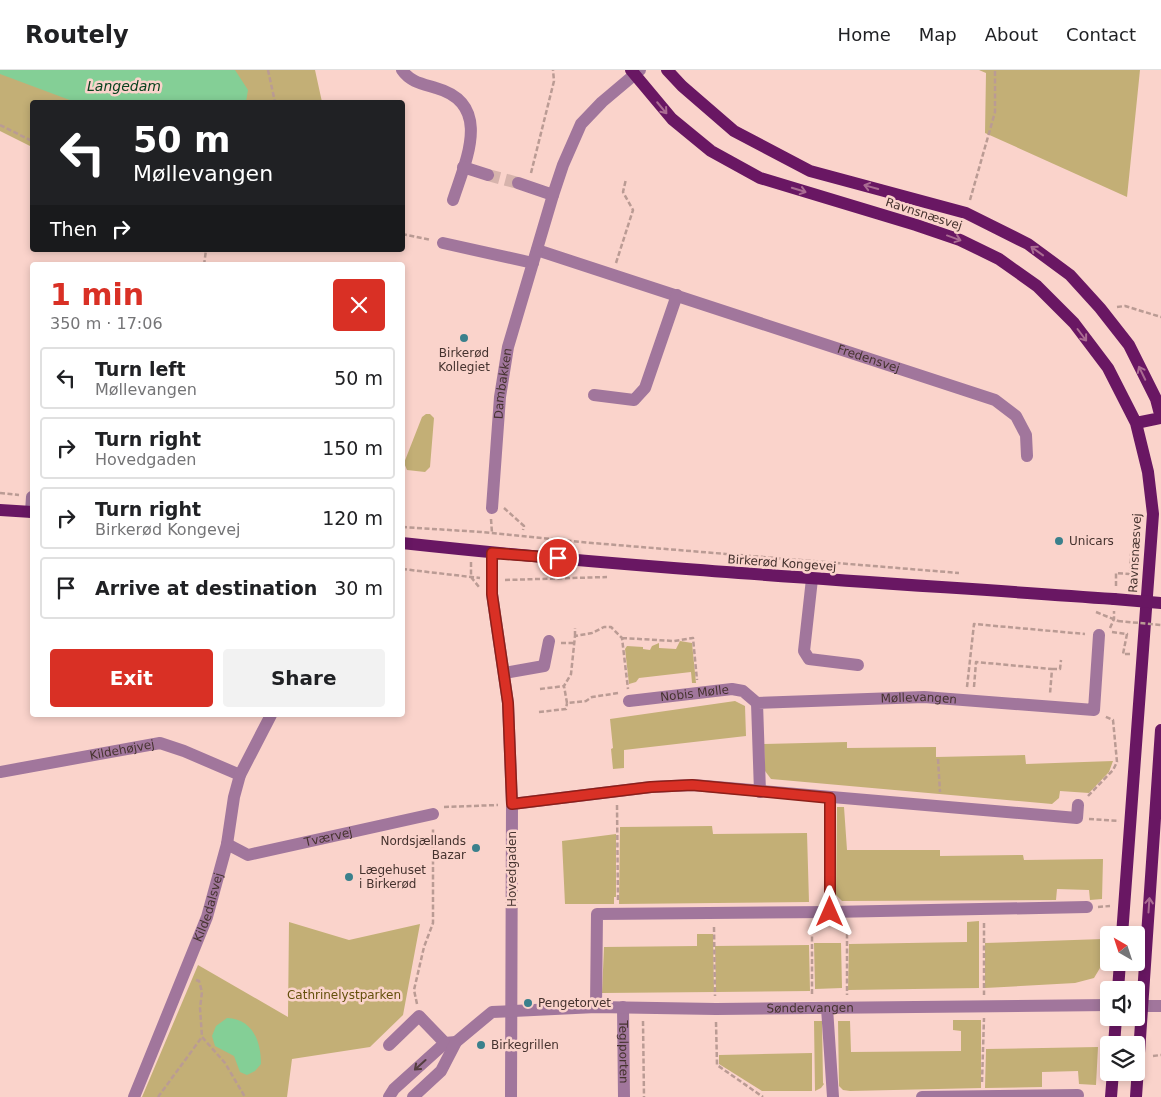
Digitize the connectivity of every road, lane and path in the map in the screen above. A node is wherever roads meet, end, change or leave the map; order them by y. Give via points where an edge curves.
1 (268, 70) edge
2 (402, 70) edge
3 (553, 70) edge
4 (667, 70) edge
5 (995, 70) edge
6 (635, 72) edge
7 (275, 100) edge
8 (0, 125) edge
9 (30, 140) edge
10 (463, 167) junction
11 (488, 175) tunnel mouth
12 (626, 179) dead end
13 (523, 185) joint
14 (553, 194) junction
15 (453, 200) dead end
16 (966, 213) junction
17 (405, 235) edge
18 (443, 242) joint
19 (537, 250) junction
20 (533, 263) junction
21 (612, 274) junction
22 (677, 296) junction
23 (1100, 308) junction
24 (1161, 317) edge
25 (594, 395) dead end
26 (1161, 418) edge
27 (1136, 422) junction
28 (1027, 456) dead end
29 (0, 494) edge
30 (30, 497) edge
31 (492, 502) joint
32 (0, 510) edge
33 (30, 512) edge
34 (405, 527) edge
35 (523, 530) dead end
36 (474, 531) junction
37 (405, 543) edge
38 (472, 550) junction
39 (492, 553) junction
40 (1131, 554) dead end
41 (405, 569) edge
42 (960, 574) dead end
43 (471, 576) junction
44 (492, 579) junction
45 (812, 579) junction
46 (1122, 587) dead end
47 (480, 588) dead end
48 (1115, 593) junction
49 (1161, 603) edge
50 (1118, 620) dead end
51 (1161, 625) edge
52 (575, 628) dead end
53 (1099, 635) joint
54 (575, 636) junction
55 (622, 638) junction
56 (549, 641) dead end
57 (1123, 654) dead end
58 (1061, 660) dead end
59 (858, 665) dead end
60 (1052, 668) junction
61 (504, 673) junction
62 (627, 685) junction
63 (564, 686) junction
64 (540, 689) dead end
65 (699, 693) junction
66 (629, 700) joint
67 (969, 701) junction
68 (567, 703) junction
69 (757, 703) junction
70 (1049, 706) junction
71 (1094, 710) junction
72 (539, 712) dead end
73 (270, 717) edge
74 (1161, 730) edge
75 (938, 759) dead end
76 (0, 772) edge
77 (240, 774) junction
78 (617, 791) junction
79 (760, 792) junction
80 (830, 798) junction
81 (512, 804) junction
82 (940, 807) junction
83 (1078, 812) junction
84 (433, 814) junction
85 (1130, 822) junction
86 (227, 844) junction
87 (1124, 906) junction
88 (1087, 907) joint
89 (984, 909) junction
90 (812, 912) junction
91 (830, 912) junction
92 (846, 912) junction
93 (714, 913) junction
94 (618, 914) junction
95 (1123, 926) edge
96 (184, 974) junction
97 (1141, 981) edge
98 (1100, 1005) edge
99 (984, 1006) junction
100 (1145, 1006) edge
101 (1161, 1006) edge
102 (596, 1007) junction
103 (623, 1007) junction
104 (642, 1007) junction
105 (812, 1008) junction
106 (827, 1008) junction
107 (847, 1008) junction
108 (716, 1009) junction
109 (512, 1010) junction
110 (419, 1016) junction
111 (1138, 1026) edge
112 (202, 1036) junction
113 (450, 1042) junction
114 (389, 1045) dead end
115 (1112, 1081) edge
116 (1078, 1095) dead end
117 (982, 1096) edge
118 (134, 1097) edge
119 (158, 1097) edge
120 (245, 1097) edge
121 (389, 1097) edge
122 (413, 1097) edge
123 (511, 1097) edge
124 (624, 1097) edge
125 (644, 1097) edge
126 (762, 1097) edge
127 (833, 1097) edge
128 (922, 1097) edge
129 (1111, 1097) edge
130 (1136, 1097) edge

1 - 7 path
2 - 10 street via 414,81 458,98 466,108 471,134
3 - 13 path via 554,81
16 -> 4 main road, Ravnsnæsvej via 810,170 734,131
5 - 16 path via 995,112
6 - 14 street, Dambakken via 581,124
6 -> 27 main road, Ravnsnæsvej via 672,119 711,151 760,178 960,240 999,260 1037,286 1074,324 1108,368
8 - 9 path
10 - 11 street
10 - 15 street
12 - 21 path via 623,192 633,210
13 - 14 street
14 - 19 street, Dambakken
23 -> 16 main road, Ravnsnæsvej via 1070,275 1028,244
17 - 18 path
18 - 20 street
19 - 20 street, Dambakken
19 - 21 street, Fredensvej
20 - 31 street, Dambakken via 508,347 500,397
21 - 22 street, Fredensvej
22 - 25 street via 645,388 634,400
22 - 28 street, Fredensvej via 995,400 1016,416 1026,435
23 - 24 path via 1125,306
26 -> 23 main road, Ravnsnæsvej via 1156,399 1129,345
26 - 27 main road
27 - 85 main road, Ravnsnæsvej via 1148,472 1153,514
29 - 30 path
31 - 35 path via 524,526
32 - 33 main road
34 - 36 path
36 - 38 path
36 - 42 path
37 - 38 main road, Birkerød Kongevej
38 - 39 main road, Birkerød Kongevej
38 - 43 path
39 - 44 street, Hovedgaden
39 - 45 main road, Birkerød Kongevej
40 - 48 path via 1130,574 1116,573
41 - 43 path
43 - 44 path
43 - 47 path
44 - 61 street, Hovedgaden
45 - 48 main road, Birkerød Kongevej
45 - 59 street via 804,651 809,659
46 - 48 path
48 - 49 main road, Birkerød Kongevej, bridge
48 - 57 path via 1114,619 1108,631 1127,634
50 - 51 path, bridge
52 - 54 path
53 - 67 path via 974,624
53 - 71 street
54 - 55 path via 611,627
54 - 63 path via 571,674
55 - 62 path
55 - 65 path via 674,641 693,638
56 - 61 street via 544,666
58 - 60 path via 1060,669
60 - 67 path via 976,662
60 - 70 path
61 - 81 street, Hovedgaden
62 - 66 path
62 - 68 path via 616,695
63 - 64 path
63 - 68 path
65 - 66 street, Nobis Mølle
65 - 69 street, Nobis Mølle via 732,689 743,691
67 - 69 street, Møllevangen via 924,698
67 - 70 street, Møllevangen
68 - 72 path via 566,709
69 - 79 street
70 - 71 street, Møllevangen
71 - 83 path via 1113,720 1117,762
73 - 77 street, Kildedalsvej
97 -> 74 main road
75 - 82 path
76 - 77 street, Kildehøjvej via 160,743
77 - 86 street, Kildedalsvej
78 - 79 street via 692,785
78 - 81 street
78 - 94 path
79 - 80 street
80 - 82 street
80 - 91 street
81 - 84 path via 438,808
81 - 109 street, Hovedgaden
82 - 83 street
83 - 85 path
84 - 86 street, Tværvej via 248,855
84 - 110 path via 433,923 414,990
85 - 87 main road, Ravnsnæsvej
86 - 96 street, Kildedalsvej via 207,917
87 - 88 path
87 - 95 main road, Ravnsnæsvej
88 - 89 street
89 - 92 street
89 - 99 path
90 - 91 street
90 - 93 street
90 - 105 path
91 - 92 street
92 - 107 path
93 - 94 street
93 - 108 path
94 - 102 street via 597,914
96 - 112 path via 199,981
96 - 118 street, Kildedalsvej
98 - 99 street, Søndervangen
99 - 107 street, Søndervangen
99 - 117 path
100 - 101 street
102 - 103 street, Søndervangen
102 - 109 street, Søndervangen
103 - 104 street, Søndervangen
103 - 124 street, Teglporten
104 - 108 street, Søndervangen
104 - 125 path
105 - 106 street, Søndervangen
105 - 108 street, Søndervangen
106 - 107 street, Søndervangen
106 - 127 street
108 - 126 path via 716,1065
109 - 113 street, Søndervangen via 492,1012
109 - 123 street, Hovedgaden
110 - 113 street
110 - 114 street
111 - 130 main road
112 - 119 path
112 - 120 path via 225,1063
113 -> 121 street, Søndervangen via 394,1088
113 - 122 street via 441,1072
115 - 129 main road
116 - 117 street
117 - 128 street

